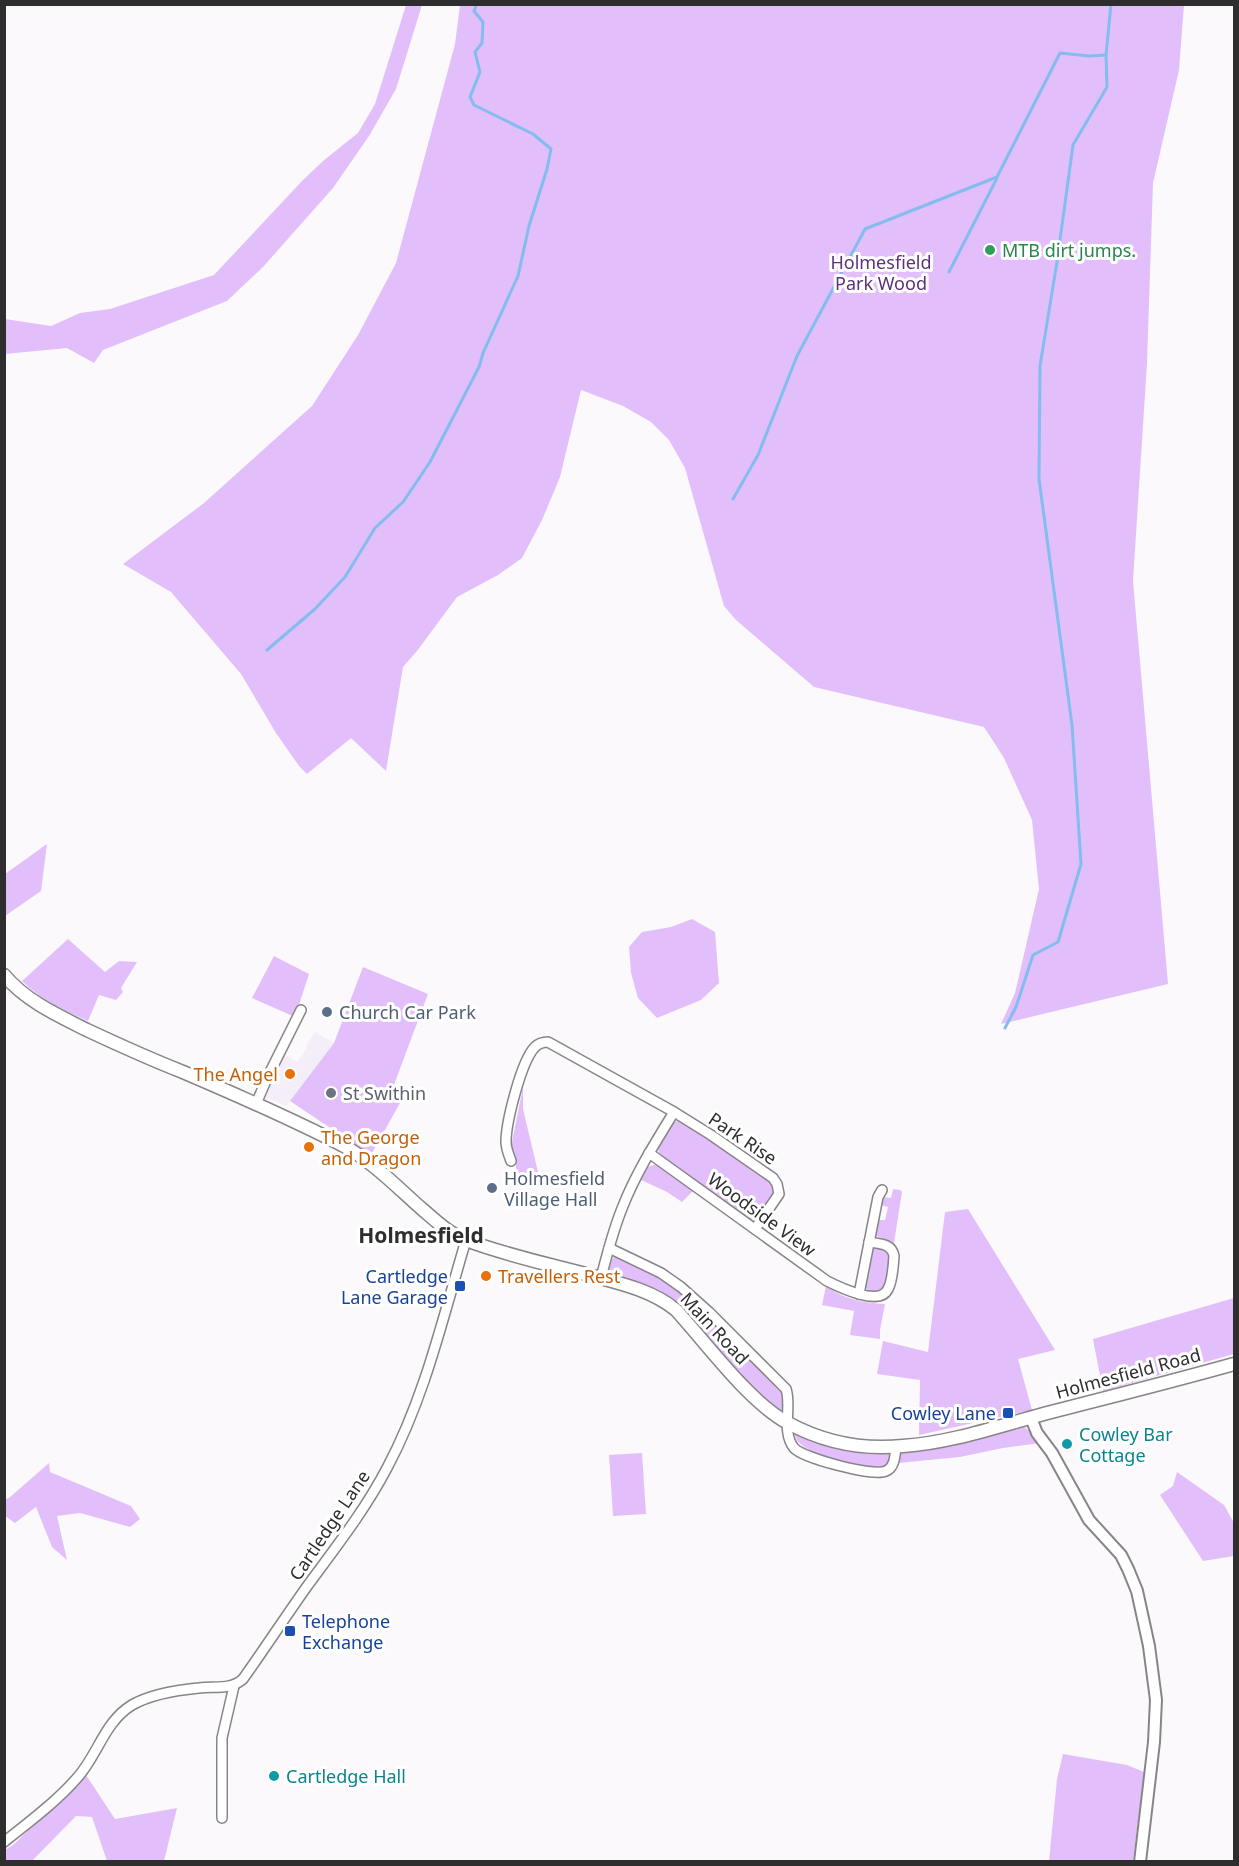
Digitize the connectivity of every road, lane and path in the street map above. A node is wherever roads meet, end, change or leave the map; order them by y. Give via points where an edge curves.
1 (4, 975) edge
2 (301, 1010) dead end
3 (256, 1104) junction
4 (674, 1112) junction
5 (649, 1153) junction
6 (511, 1161) dead end
7 (882, 1190) dead end
8 (755, 1229) junction
9 (466, 1240) junction
10 (868, 1242) junction
11 (609, 1248) junction
12 (601, 1278) junction
13 (859, 1294) junction
14 (1234, 1364) edge
15 (1031, 1418) junction
16 (788, 1423) junction
17 (896, 1447) junction
18 (234, 1686) junction
19 (222, 1818) dead end
20 (4, 1842) edge
21 (1140, 1862) edge

1 - 3 main road, Main Road via 31,999 66,1019
2 - 3 street
3 - 9 main road, Main Road via 362,1158 438,1223
4 - 5 street
4 - 6 street via 543,1042 531,1052 515,1094 506,1137
4 - 8 street, Park Rise via 773,1178 779,1194
5 - 8 street, Woodside View
5 - 11 street via 622,1208
7 - 10 street
8 - 13 street, Woodside View via 827,1281
9 - 12 main road, Main Road
9 - 18 street, Cartledge Lane via 421,1390 388,1468 366,1505 243,1679
10 - 13 street
10 - 13 street, Woodside View via 894,1250 890,1282 884,1295
11 - 12 street
11 - 16 street via 661,1273 709,1312 786,1389
12 - 16 main road, Main Road via 653,1294 666,1302 757,1399
14 - 15 main road, Holmesfield Road
15 - 17 main road, Main Road
15 - 21 street via 1089,1520 1121,1555 1137,1591 1156,1700
16 - 17 main road, Main Road via 853,1445
16 - 17 street via 790,1440 797,1451 849,1468 887,1471
18 - 19 street, Cartledge Lane via 222,1738
18 - 20 street via 174,1692 126,1709 104,1734 77,1778

